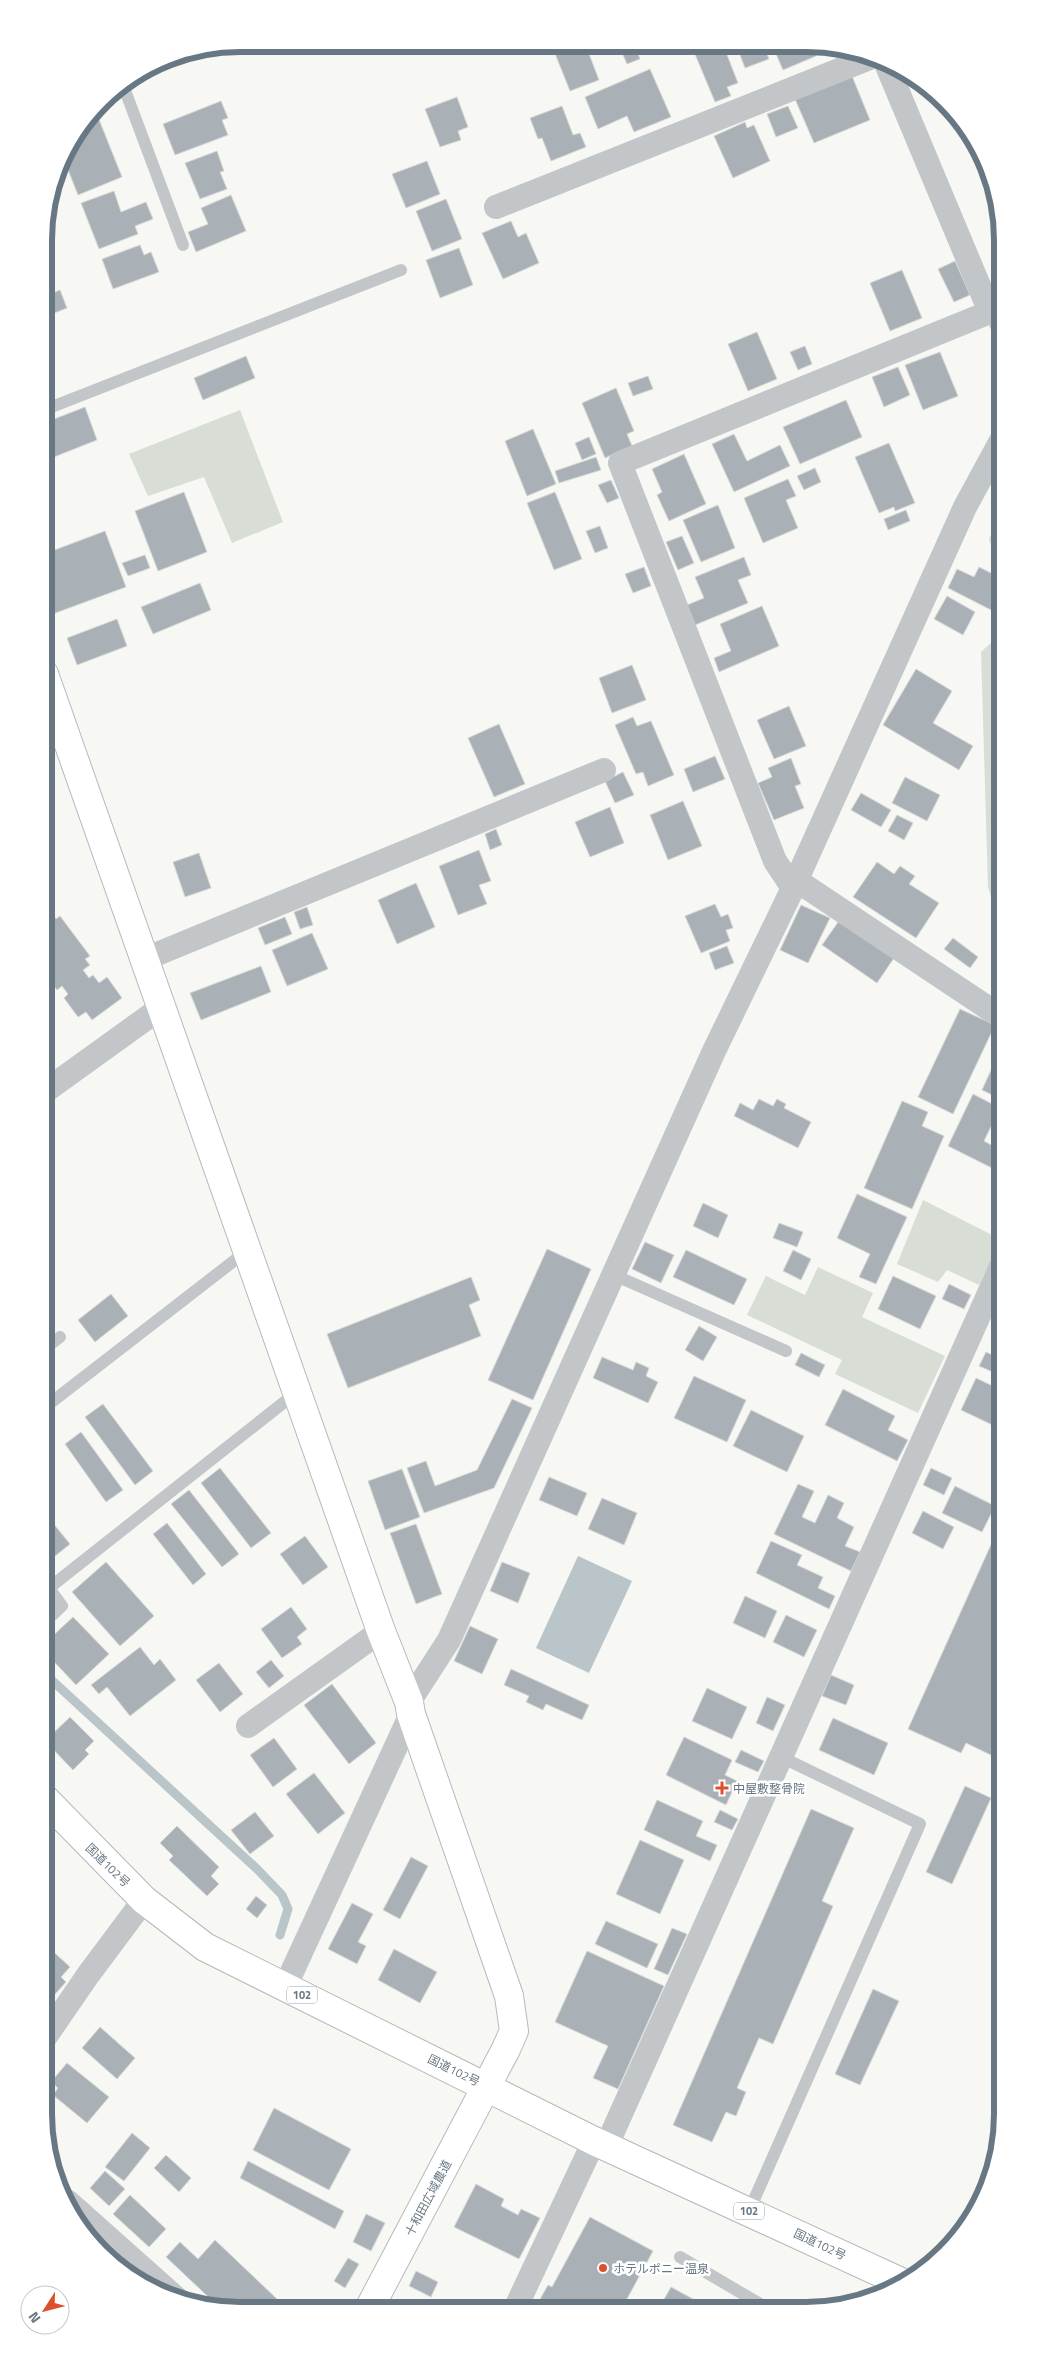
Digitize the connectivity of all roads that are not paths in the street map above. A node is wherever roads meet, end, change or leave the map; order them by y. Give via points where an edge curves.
1 (862, 61) edge
2 (890, 72) edge
3 (125, 92) edge
4 (496, 207) dead end
5 (183, 245) dead end
6 (401, 270) dead end
7 (990, 312) junction
8 (994, 321) edge
9 (52, 407) edge
10 (994, 454) edge
11 (52, 697) edge
12 (604, 770) dead end
13 (794, 884) junction
14 (145, 959) junction
15 (162, 1007) junction
16 (994, 1012) edge
17 (52, 1077) edge
18 (248, 1250) junction
19 (614, 1276) junction
20 (994, 1282) edge
21 (60, 1337) dead end
22 (52, 1343) edge
23 (786, 1351) dead end
24 (297, 1392) junction
25 (52, 1402) edge
26 (52, 1586) edge
27 (52, 1592) edge
28 (52, 1615) edge
29 (381, 1631) junction
30 (410, 1708) junction
31 (248, 1726) dead end
32 (781, 1757) junction
33 (52, 1806) edge
34 (144, 1900) junction
35 (285, 1987) junction
36 (52, 2027) edge
37 (487, 2086) junction
38 (600, 2144) junction
39 (749, 2211) junction
40 (82, 2215) edge
41 (680, 2257) dead end
42 (895, 2280) edge
43 (160, 2284) edge
44 (372, 2302) edge
45 (518, 2302) edge
46 (757, 2302) edge

1 - 4 street
2 - 7 street
3 - 5 lane
6 - 9 lane
7 - 8 lane
7 - 13 street via 620,463 775,861
10 - 13 street via 965,507
11 - 14 main road, 十和田広域農道
12 - 14 street
13 - 16 street
13 - 19 street via 714,1051
14 - 15 main road, 十和田広域農道
15 - 17 street
15 - 18 main road, 十和田広域農道
18 - 24 main road, 十和田広域農道
18 - 25 lane
19 - 23 lane
19 - 30 street via 449,1640
20 - 32 street
21 - 22 lane
24 - 26 lane
24 - 29 main road, 十和田広域農道
27 - 28 lane via 62,1606
29 - 30 main road, 十和田広域農道
29 - 31 street
30 - 35 street
30 - 37 main road, 十和田広域農道 via 509,1996 514,2031
32 - 38 street
32 - 39 lane via 920,1824
33 - 34 main road, 国道102号 / 102
34 - 35 main road, 国道102号 / 102 via 205,1947
34 - 36 street
35 - 37 main road, 国道102号 / 102
37 - 38 main road, 国道102号 / 102
37 - 44 main road, 十和田広域農道
38 - 39 main road, 国道102号 / 102
38 - 45 street
39 - 42 main road, 国道102号 / 102
40 - 43 street
41 - 46 lane

